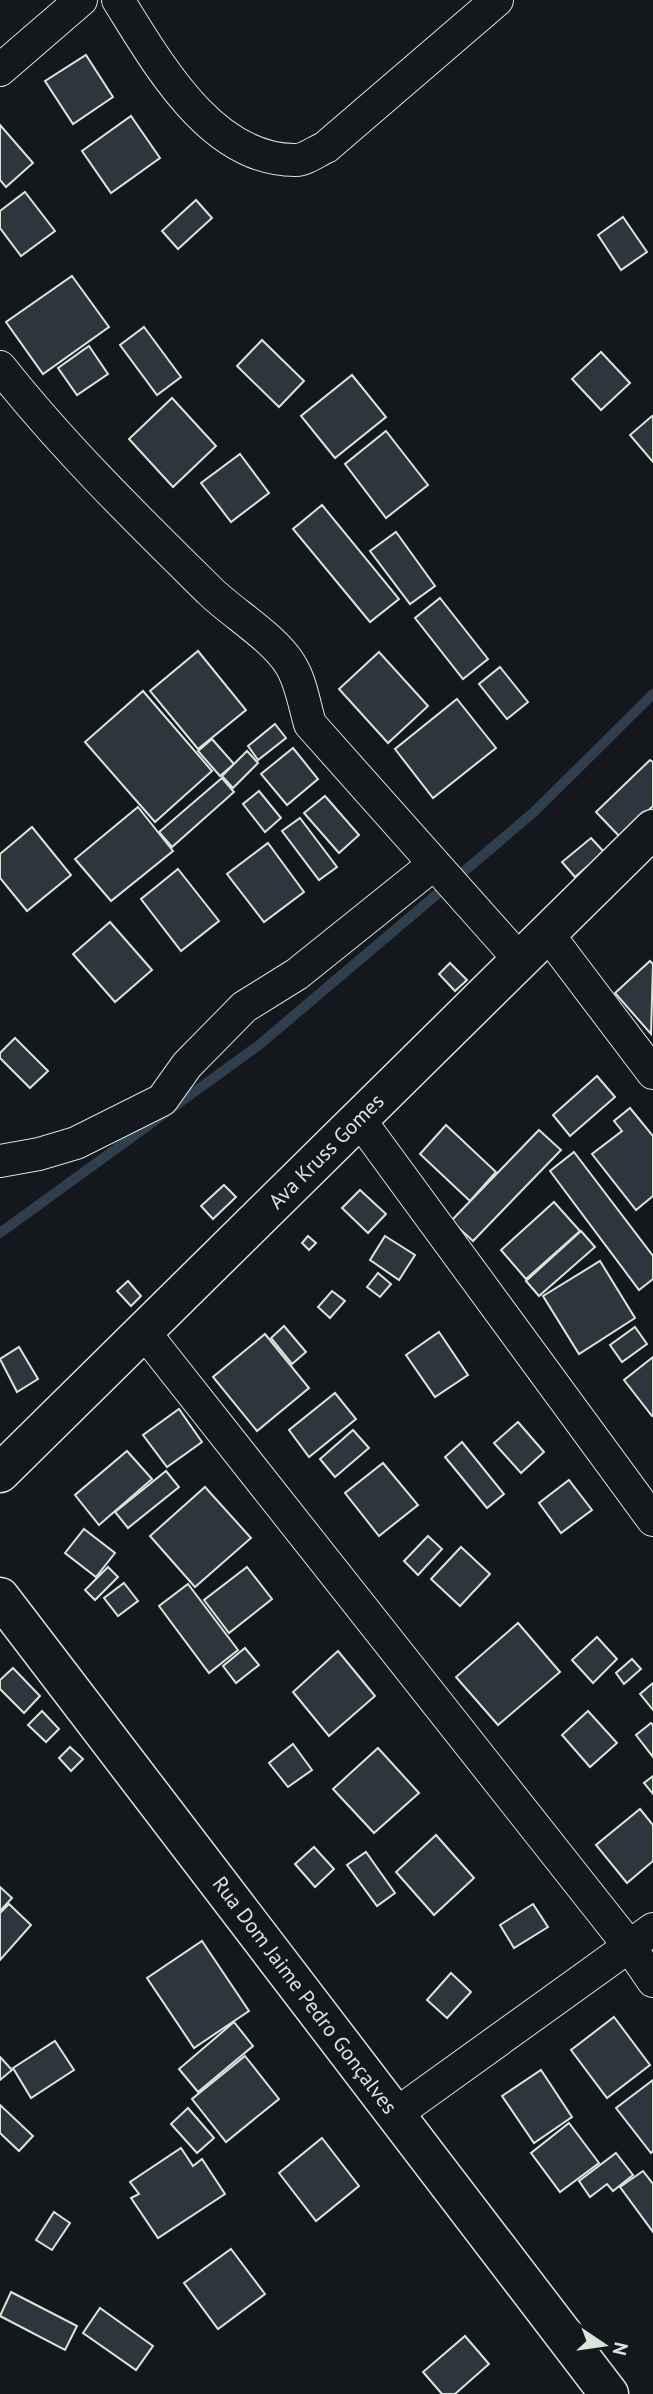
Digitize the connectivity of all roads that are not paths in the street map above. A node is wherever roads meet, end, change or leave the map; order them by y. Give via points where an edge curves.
1 (81, 0) edge
2 (118, 0) edge
3 (497, 0) edge
4 (0, 70) edge
5 (0, 367) edge
6 (653, 829) edge
7 (434, 864) junction
8 (547, 933) junction
9 (520, 960) junction
10 (653, 1073) edge
11 (359, 1119) junction
12 (0, 1161) edge
13 (144, 1332) junction
14 (0, 1473) edge
15 (653, 1520) edge
16 (0, 1597) edge
17 (641, 1938) edge
18 (653, 1981) edge
19 (396, 2114) junction
20 (596, 2389) edge

1 - 4 street
2 - 3 street via 177,88 216,130 248,151 298,160 326,147
5 - 7 street via 115,498 285,657 298,679 310,724
6 - 8 main road, Ava Kruss Gomes
7 - 9 street
7 - 12 street via 297,974 244,1007 187,1065 162,1101 76,1143
8 - 9 main road, Ava Kruss Gomes
8 - 10 street
9 - 11 main road, Ava Kruss Gomes
11 - 13 main road, Ava Kruss Gomes
11 - 15 street
13 - 14 main road, Ava Kruss Gomes
13 - 17 street
16 - 19 main road, Rua Dom Jaime Pedro Gonçalves
17 - 18 street
17 - 19 street
19 - 20 main road, Rua Dom Jaime Pedro Gonçalves

